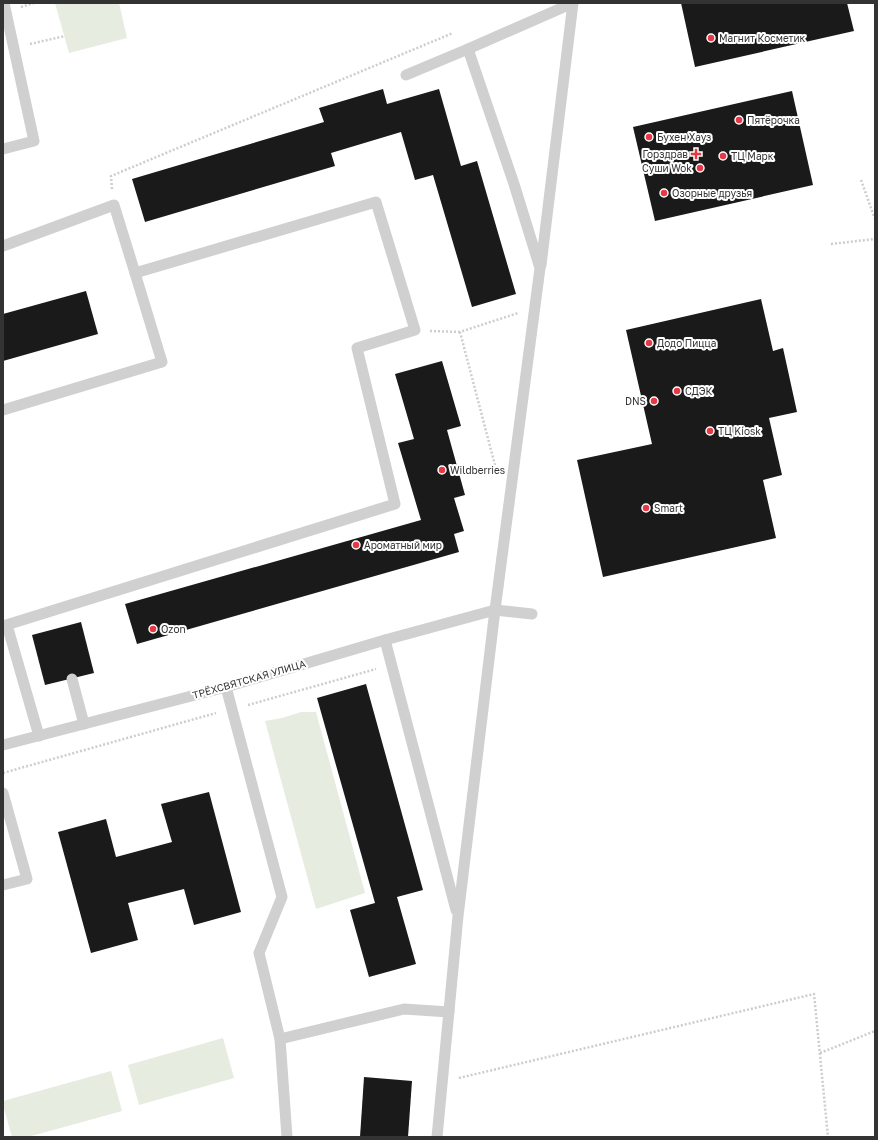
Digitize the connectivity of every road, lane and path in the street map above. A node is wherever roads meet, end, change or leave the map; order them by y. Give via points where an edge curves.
1 (4, 3) edge
2 (573, 3) edge
3 (453, 33) dead end
4 (65, 36) dead end
5 (14, 48) junction
6 (468, 49) junction
7 (406, 75) dead end
8 (3, 149) edge
9 (862, 180) dead end
10 (114, 205) junction
11 (875, 218) edge
12 (875, 239) edge
13 (831, 244) dead end
14 (3, 246) edge
15 (540, 268) junction
16 (135, 273) junction
17 (535, 307) junction
18 (415, 330) junction
19 (460, 332) junction
20 (3, 410) edge
21 (498, 476) dead end
22 (495, 610) junction
23 (532, 614) dead end
24 (5, 626) edge
25 (385, 640) junction
26 (392, 665) junction
27 (72, 679) dead end
28 (226, 687) junction
29 (232, 709) junction
30 (84, 724) junction
31 (39, 736) junction
32 (3, 745) edge
33 (3, 773) edge
34 (3, 793) edge
35 (3, 885) edge
36 (458, 916) junction
37 (449, 1012) junction
38 (875, 1031) edge
39 (280, 1039) junction
40 (820, 1053) junction
41 (442, 1082) junction
42 (287, 1137) edge
43 (437, 1137) edge
44 (828, 1137) edge

1 - 5 lane
2 - 6 lane
2 - 15 lane
3 - 10 path via 111,176
4 - 5 path
5 - 8 lane via 34,141
6 - 7 lane
6 - 15 lane
9 - 11 path
10 - 14 lane
10 - 16 lane
12 - 13 path
15 - 17 lane
16 - 18 lane via 376,202
16 - 20 lane via 162,362
17 - 19 path
17 - 22 lane
18 - 19 path
18 - 24 lane via 357,348 395,504
19 - 21 path
22 - 23 lane
22 - 25 lane, ТРЁХСВЯТСКАЯ УЛИЦА
22 - 36 lane
24 - 31 lane
25 - 26 lane
25 - 28 lane, ТРЁХСВЯТСКАЯ УЛИЦА
26 - 29 path
26 - 36 lane
27 - 30 lane
28 - 29 lane
28 - 30 lane, ТРЁХСВЯТСКАЯ УЛИЦА
29 - 33 path
29 - 39 lane via 282,897 259,953
30 - 31 lane, ТРЁХСВЯТСКАЯ УЛИЦА
31 - 32 lane, ТРЁХСВЯТСКАЯ УЛИЦА
34 - 35 lane via 27,879
36 - 37 lane
37 - 39 lane via 404,1009
37 - 41 lane
38 - 40 path
39 - 42 lane
40 - 41 path via 814,994
40 - 44 path
41 - 43 lane

